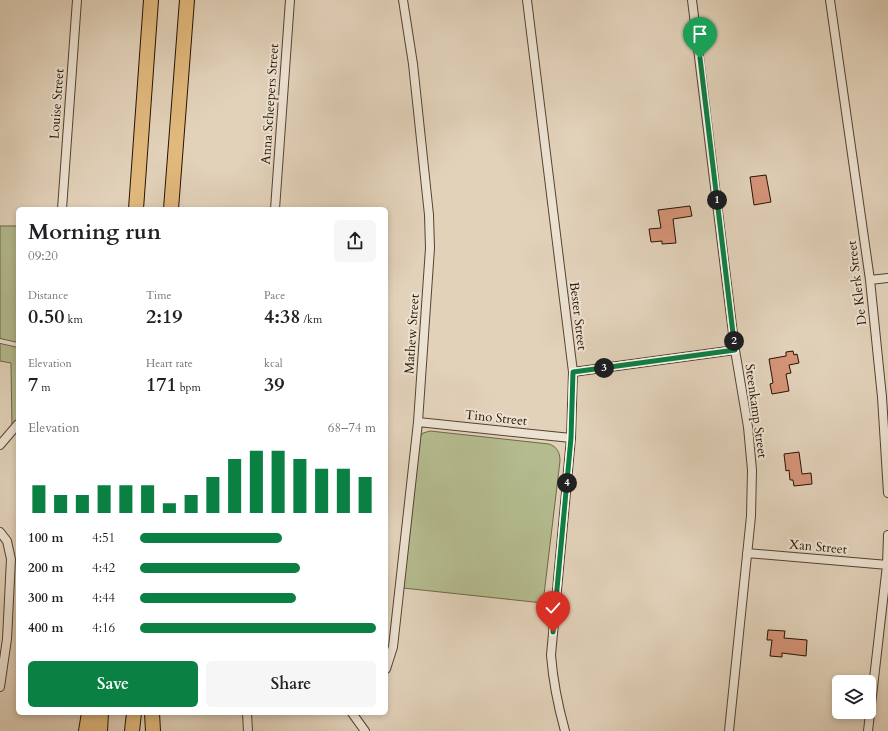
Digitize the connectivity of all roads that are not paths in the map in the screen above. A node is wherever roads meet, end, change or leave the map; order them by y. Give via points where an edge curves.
1 (77, 0) edge
2 (151, 0) edge
3 (187, 0) edge
4 (290, 0) edge
5 (403, 0) edge
6 (527, 0) edge
7 (692, 0) edge
8 (830, 0) edge
9 (62, 207) edge
10 (136, 207) edge
11 (171, 207) edge
12 (275, 207) edge
13 (888, 278) edge
14 (870, 280) junction
15 (0, 341) edge
16 (16, 345) edge
17 (735, 350) junction
18 (573, 372) junction
19 (418, 422) junction
20 (16, 426) edge
21 (571, 438) junction
22 (0, 445) edge
23 (888, 493) edge
24 (0, 532) edge
25 (888, 535) edge
26 (747, 553) junction
27 (887, 565) edge
28 (388, 663) edge
29 (0, 687) edge
30 (89, 715) edge
31 (101, 715) edge
32 (134, 715) edge
33 (152, 715) edge
34 (248, 715) edge
35 (353, 715) edge
36 (86, 731) edge
37 (100, 731) edge
38 (132, 731) edge
39 (153, 731) edge
40 (248, 731) edge
41 (365, 731) edge
42 (565, 731) edge
43 (729, 731) edge
44 (868, 731) edge

1 - 9 street, Louise Street
2 - 10 highway
3 - 11 highway
4 - 12 street, Anna Scheepers Street
5 - 19 street, Mathew Street via 414,72 429,215 430,248
6 - 18 street, Bester Street
7 - 17 street, Steenkamp Street
8 - 14 street, De Klerk Street
13 - 14 street
14 - 23 street, De Klerk Street via 882,397
15 - 16 lane
17 - 18 street
17 - 26 street, Steenkamp Street via 748,427 752,470
18 - 21 street, Bester Street
19 - 21 street, Tino Street
19 - 28 street, Mathew Street via 393,647
20 - 22 street
21 - 42 street, Bester Street via 551,655 558,708
24 - 29 street via 7,541 11,559 7,639
25 - 27 street
26 - 27 street, Xan Street
26 - 43 street, Steenkamp Street
27 - 44 street
30 - 36 highway
31 - 37 highway
32 - 38 highway
33 - 39 highway
34 - 40 street
35 - 41 street

